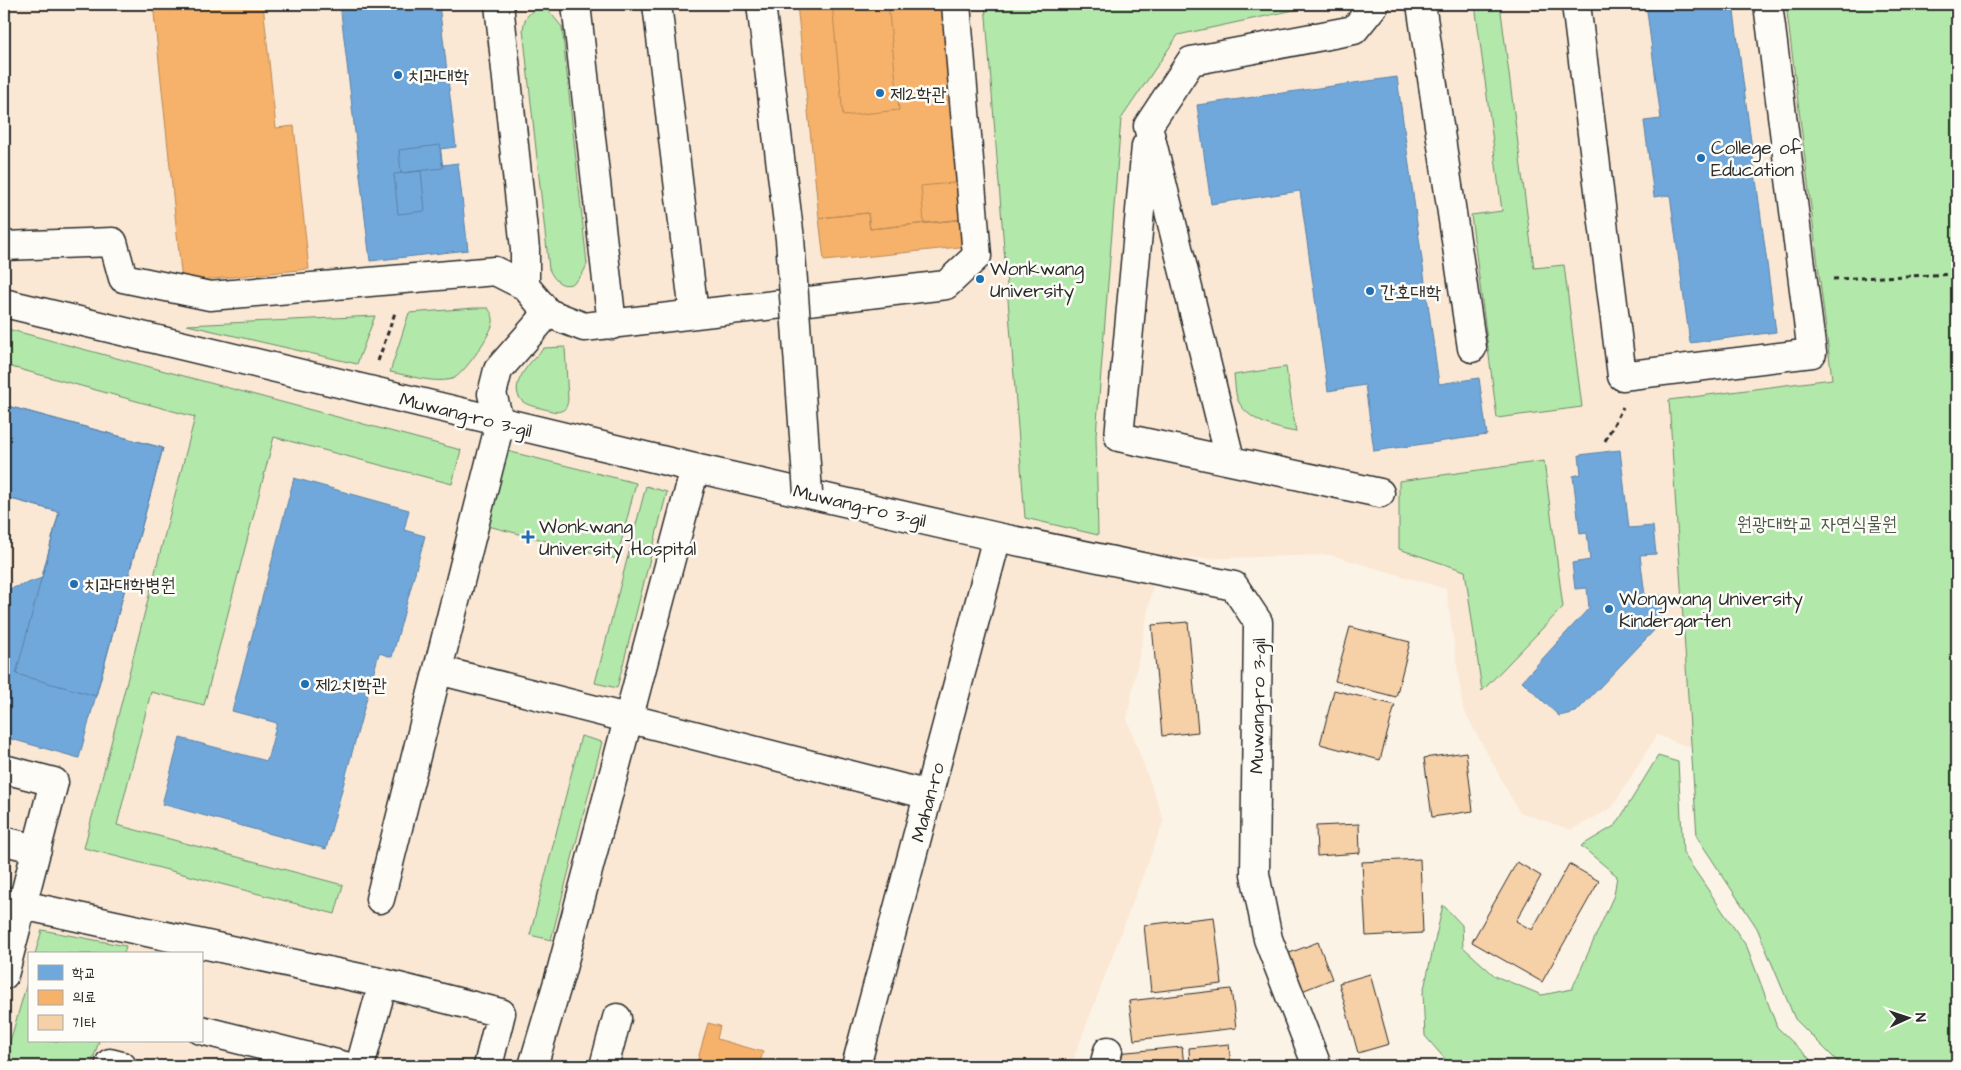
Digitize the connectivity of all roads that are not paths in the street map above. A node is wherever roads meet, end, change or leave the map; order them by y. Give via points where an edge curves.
1 (498, 4) edge
2 (576, 4) edge
3 (657, 4) edge
4 (761, 4) edge
5 (956, 4) edge
6 (1375, 4) edge
7 (1421, 4) edge
8 (1576, 4) edge
9 (1768, 4) edge
10 (1148, 126) junction
11 (4, 246) edge
12 (525, 286) junction
13 (4, 303) edge
14 (548, 313) junction
15 (694, 314) junction
16 (612, 325) junction
17 (1472, 348) dead end
18 (500, 423) junction
19 (1230, 459) junction
20 (695, 468) junction
21 (808, 493) junction
22 (1380, 493) dead end
23 (998, 537) junction
24 (438, 670) junction
25 (628, 719) junction
26 (4, 769) edge
27 (929, 795) junction
28 (4, 841) edge
29 (37, 849) junction
30 (380, 899) dead end
31 (13, 903) edge
32 (149, 944) edge
33 (197, 952) edge
34 (202, 953) edge
35 (4, 976) edge
36 (383, 983) junction
37 (617, 1018) dead end
38 (202, 1030) edge
39 (346, 1066) edge
40 (360, 1066) edge
41 (488, 1066) edge
42 (533, 1066) edge
43 (604, 1066) edge
44 (856, 1066) edge
45 (1317, 1066) edge

1 - 12 street via 525,249
2 - 16 street
3 - 15 street
4 - 21 street, bridge via 790,239
5 - 15 street via 977,256 946,285
6 - 10 street via 1354,30 1191,61
7 - 17 street
8 - 9 street via 1622,376 1812,353
10 - 19 street
10 - 19 street via 1119,437
11 - 12 street via 113,242 123,278 210,296 495,271
12 - 14 street
13 - 18 street, Muwang-ro 3-gil
14 - 16 street via 584,327
14 - 18 street via 498,370 492,394
15 - 16 street
18 - 20 street, Muwang-ro 3-gil
18 - 24 street
19 - 22 street
20 - 21 street, Muwang-ro 3-gil
20 - 25 street
21 - 23 street, Muwang-ro 3-gil
23 - 27 street, Mahan-ro
23 - 45 street, Muwang-ro 3-gil via 1234,586 1258,622 1255,874 1268,939
24 - 25 street
24 - 30 street
25 - 27 street
25 - 42 street
26 - 29 street via 54,782
27 - 44 street, Mahan-ro
28 - 29 street
29 - 31 street
31 - 32 street
31 - 35 street
32 - 33 street
34 - 36 street
36 - 40 street
36 - 41 street via 501,1013
37 - 43 street
38 - 39 street

